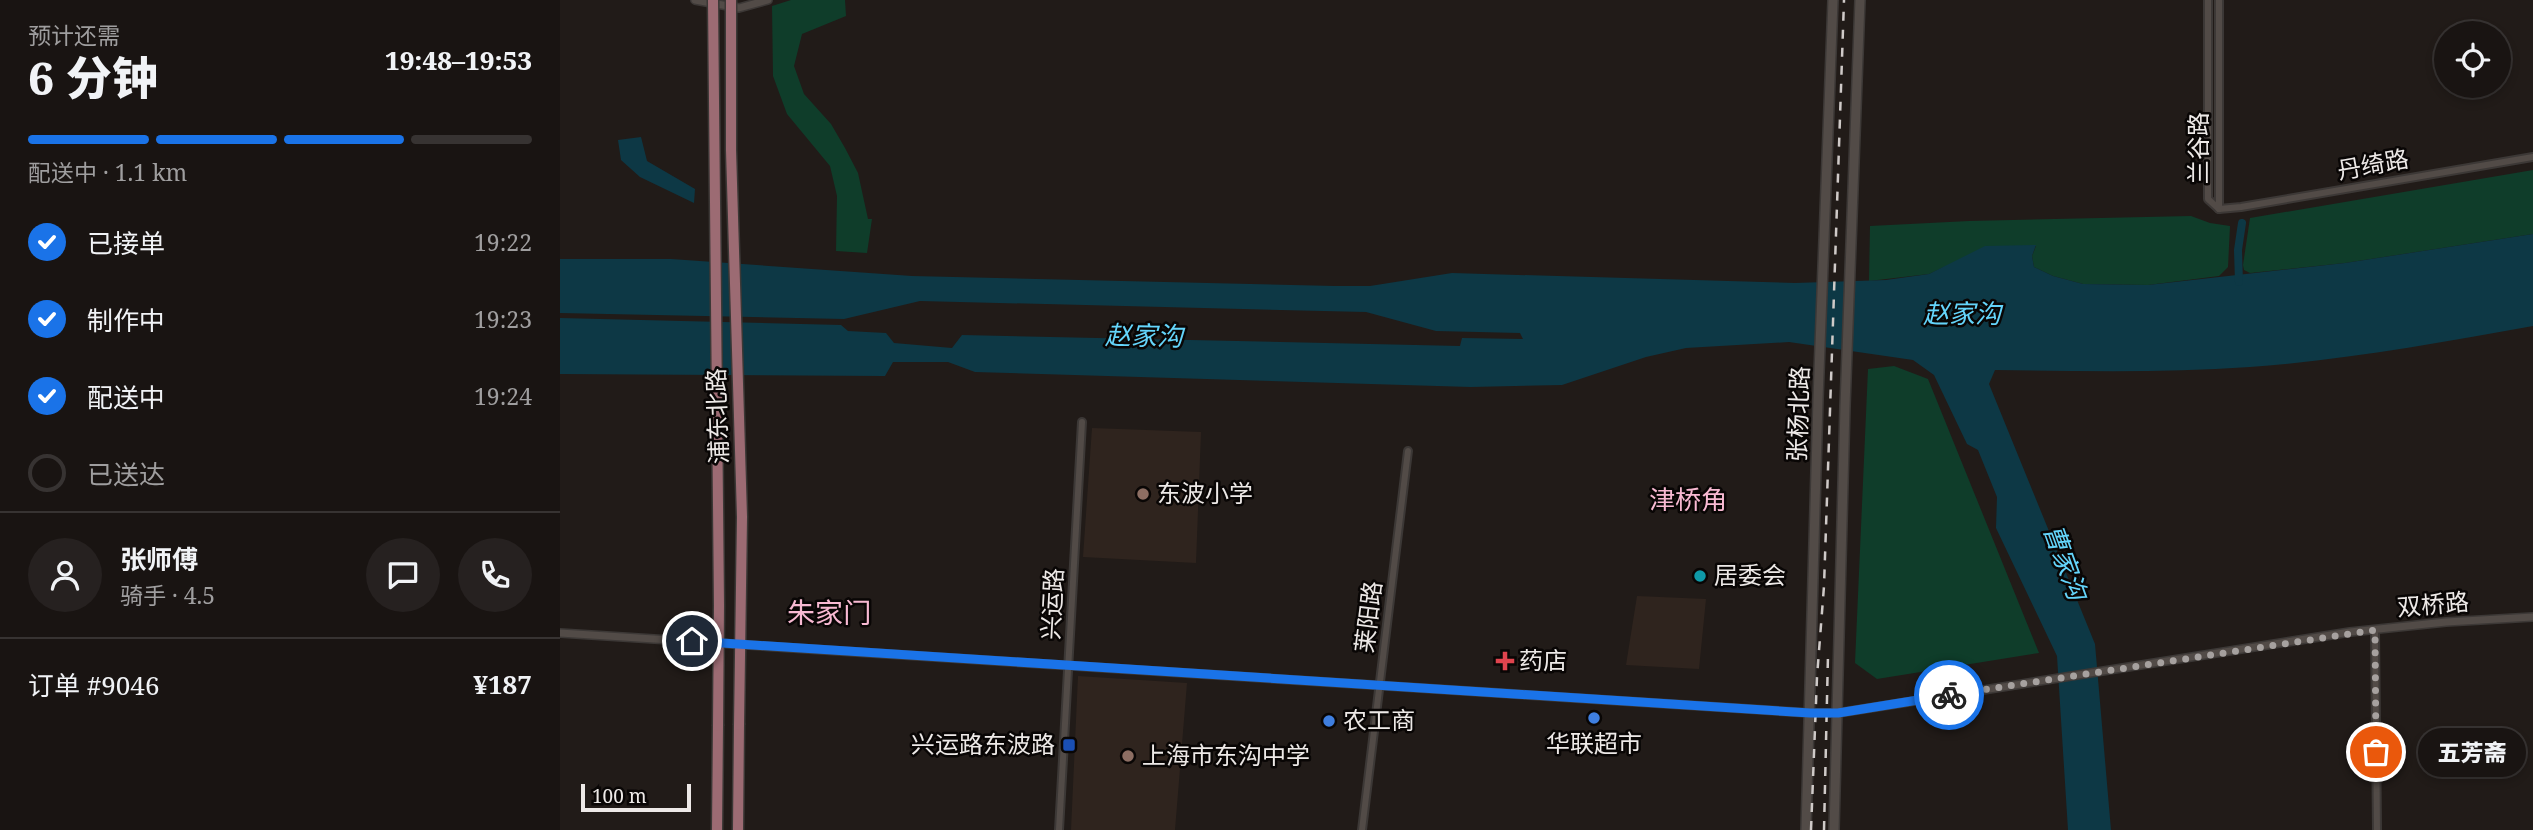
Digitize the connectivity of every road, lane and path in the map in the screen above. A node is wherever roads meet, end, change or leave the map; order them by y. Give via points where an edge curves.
1 (695, 0) edge
2 (713, 0) edge
3 (731, 0) edge
4 (768, 0) edge
5 (1833, 0) edge
6 (1860, 0) edge
7 (2208, 0) edge
8 (2219, 0) edge
9 (2533, 158) edge
10 (2219, 209) junction
11 (1082, 422) dead end
12 (1408, 451) dead end
13 (2533, 617) edge
14 (2375, 630) junction
15 (560, 633) edge
16 (1070, 665) junction
17 (1380, 685) junction
18 (1810, 713) junction
19 (1838, 713) junction
20 (717, 830) edge
21 (738, 830) edge
22 (1059, 830) edge
23 (1362, 830) edge
24 (1806, 830) edge
25 (1834, 830) edge
26 (2376, 830) edge

1 - 4 street via 739,8
2 - 20 main road, 浦东北路, bridge
3 - 21 main road, 浦东北路, bridge via 742,516
5 - 18 main road, 张杨北路
6 - 19 main road, 张杨北路
7 - 10 street, 兰谷路 via 2208,200
8 - 10 street, 兰谷路
9 - 10 street, 丹绮路
11 - 16 street, 兴运路
12 - 17 street, 莱阳路
13 - 14 street, 双桥路
14 - 19 street, 双桥路
14 - 26 street
15 - 16 street, 双桥路
16 - 17 street, 双桥路
16 - 22 street, 兴运路
17 - 18 street, 双桥路
17 - 23 street, 莱阳路
18 - 19 street, 双桥路
18 - 24 main road, 张杨北路
19 - 25 main road, 张杨北路

